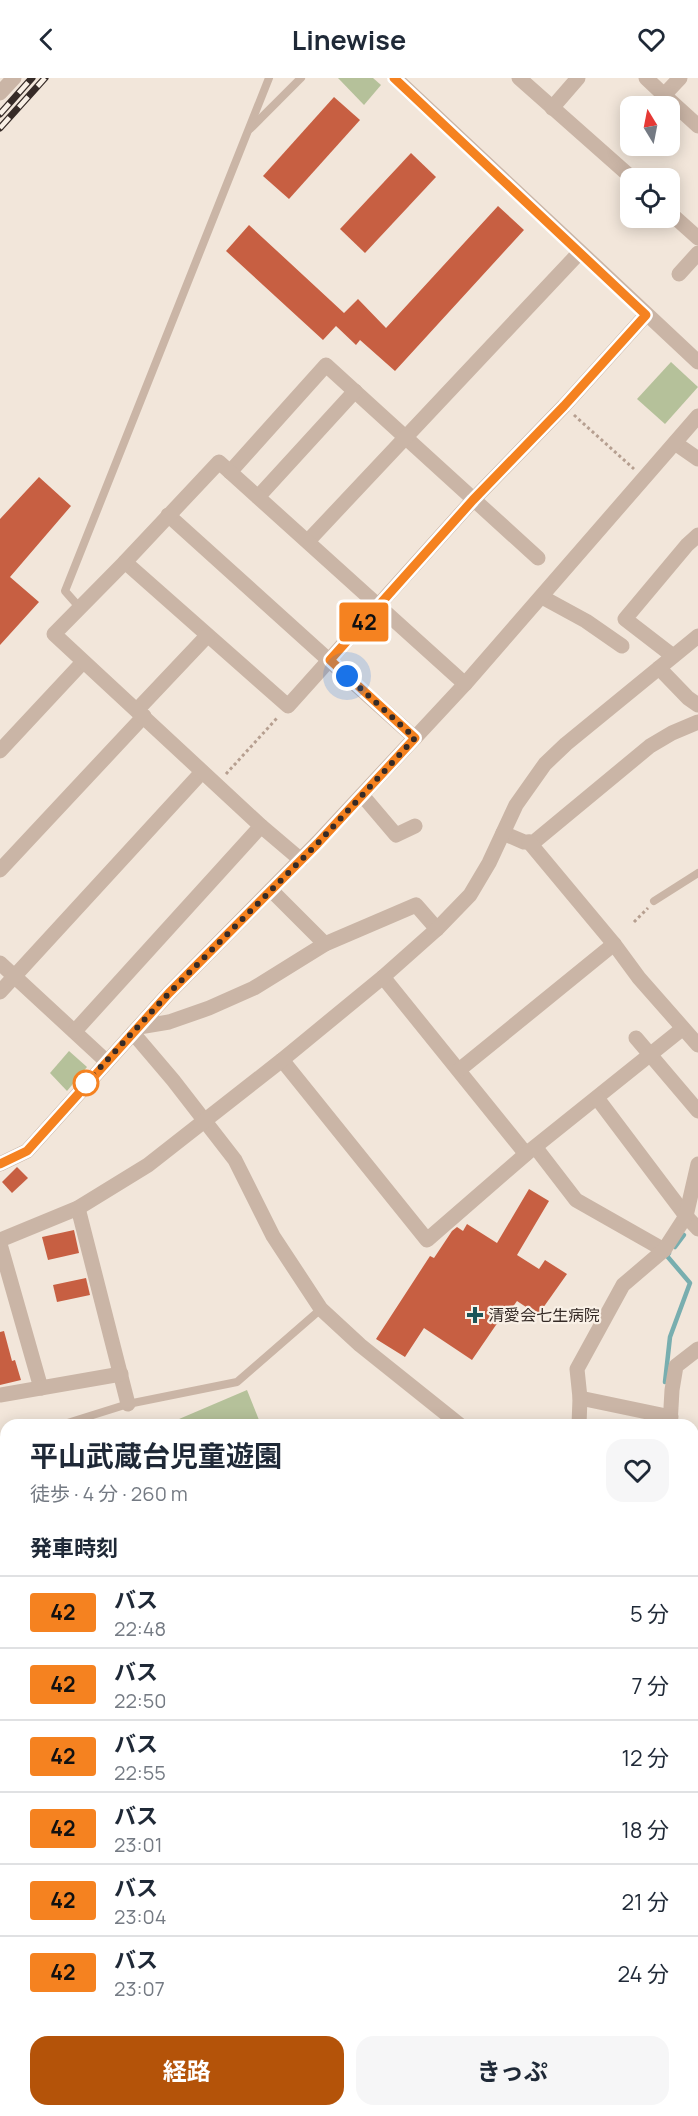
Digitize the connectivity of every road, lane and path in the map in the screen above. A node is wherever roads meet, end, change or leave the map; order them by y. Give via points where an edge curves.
1 (14, 78) edge
2 (269, 78) edge
3 (301, 78) edge
4 (394, 78) edge
5 (519, 78) edge
6 (578, 78) edge
7 (646, 78) edge
8 (680, 78) edge
9 (0, 93) edge
10 (664, 95) junction
11 (552, 108) junction
12 (698, 126) edge
13 (247, 132) junction
14 (621, 168) edge
15 (680, 222) edge
16 (698, 238) edge
17 (579, 253) junction
18 (698, 253) edge
19 (679, 274) dead end
20 (646, 315) junction
21 (698, 362) edge
22 (355, 391) junction
23 (564, 406) junction
24 (698, 416) edge
25 (405, 436) junction
26 (675, 443) junction
27 (698, 459) edge
28 (230, 472) junction
29 (644, 478) junction
30 (258, 497) junction
31 (473, 500) junction
32 (168, 515) junction
33 (698, 535) edge
34 (308, 541) junction
35 (538, 558) dead end
36 (125, 562) junction
37 (542, 597) junction
38 (379, 606) junction
39 (80, 608) junction
40 (207, 636) junction
41 (698, 636) edge
42 (622, 646) dead end
43 (673, 656) junction
44 (330, 660) junction
45 (83, 662) junction
46 (659, 668) junction
47 (465, 684) junction
48 (698, 705) edge
49 (288, 706) junction
50 (141, 713) junction
51 (698, 722) edge
52 (415, 738) junction
53 (0, 751) edge
54 (202, 772) junction
55 (216, 784) junction
56 (362, 795) junction
57 (261, 826) junction
58 (415, 826) dead end
59 (503, 833) junction
60 (529, 842) junction
61 (301, 860) junction
62 (0, 870) edge
63 (698, 873) edge
64 (271, 890) junction
65 (654, 901) joint
66 (634, 922) dead end
67 (437, 929) junction
68 (325, 944) junction
69 (614, 944) junction
70 (0, 963) edge
71 (15, 976) junction
72 (383, 977) junction
73 (0, 992) edge
74 (682, 1029) junction
75 (136, 1030) junction
76 (75, 1031) junction
77 (636, 1038) dead end
78 (698, 1045) edge
79 (650, 1055) junction
80 (282, 1060) junction
81 (106, 1061) junction
82 (459, 1070) junction
83 (597, 1098) junction
84 (698, 1111) edge
85 (205, 1121) junction
86 (531, 1151) junction
87 (0, 1164) edge
88 (698, 1164) edge
89 (78, 1208) junction
90 (686, 1216) junction
91 (698, 1229) edge
92 (0, 1242) edge
93 (664, 1250) junction
94 (321, 1309) junction
95 (698, 1349) edge
96 (121, 1374) junction
97 (41, 1388) junction
98 (0, 1395) edge
99 (580, 1398) junction
100 (128, 1404) junction
101 (80, 1419) edge
102 (452, 1419) edge
103 (579, 1419) edge
104 (662, 1419) edge
105 (670, 1419) edge

1 - 9 street
2 - 13 lane
3 - 13 lane
4 - 17 street
5 - 11 street
6 - 11 street
7 - 10 street
8 - 10 street
10 - 12 street
11 - 14 street
13 - 39 lane via 65,591
15 - 16 street
17 - 20 street
17 - 25 street
18 - 19 street
20 - 21 street
20 - 23 street
22 - 25 street
22 - 28 street via 326,366
22 - 30 street
23 - 29 path
23 - 31 street
24 - 26 street
25 - 31 street
25 - 34 street
26 - 27 street
26 - 29 street
28 - 30 street
28 - 32 street via 219,462
29 - 37 street
30 - 34 street
31 - 35 street
31 - 38 street
32 - 36 street
32 - 44 street
33 - 43 street via 625,619
34 - 38 street
36 - 39 street
36 - 40 street
37 - 42 street
37 - 47 street
38 - 44 street
38 - 47 street
39 - 45 street via 54,634
40 - 49 street
40 - 50 street
41 - 43 street
43 - 46 street
44 - 49 street
44 - 52 street
45 - 50 street
45 - 53 street
46 - 48 street
46 - 59 street via 545,764 516,805
47 - 52 street
49 - 55 path
50 - 54 street
50 - 62 street
51 - 60 street via 650,746 534,842
52 - 56 street
54 - 55 street
54 - 71 street
55 - 57 street
56 - 58 street via 396,835
56 - 61 street
57 - 61 street
57 - 76 street
59 - 60 street
59 - 67 street via 470,896
60 - 69 street
61 - 64 street
63 - 65 lane
64 - 68 street
64 - 75 street
65 - 66 path
67 - 68 street via 416,905
67 - 72 street
68 - 75 street via 254,988 169,1022
69 - 74 street
69 - 82 street
70 - 71 street
71 - 73 street
71 - 76 street
72 - 80 street
72 - 82 street
74 - 78 street
74 - 79 street
75 - 81 street
75 - 85 street
76 - 81 street
77 - 79 street
79 - 83 street
79 - 84 street
80 - 85 street
80 - 86 street via 427,1240
81 - 87 street via 27,1151
82 - 86 street
83 - 86 street
83 - 90 street
85 - 89 street via 148,1165
85 - 94 street via 235,1160 273,1236
86 - 93 street via 576,1200
88 - 90 street
89 - 92 street
89 - 96 street
90 - 91 street
90 - 93 street
92 - 97 street
93 - 99 street via 623,1285 577,1369
94 - 100 lane via 237,1382
94 - 102 street
95 - 105 street via 676,1366
96 - 97 street
96 - 100 street
97 - 98 street
99 - 103 street
99 - 104 street
100 - 101 lane

